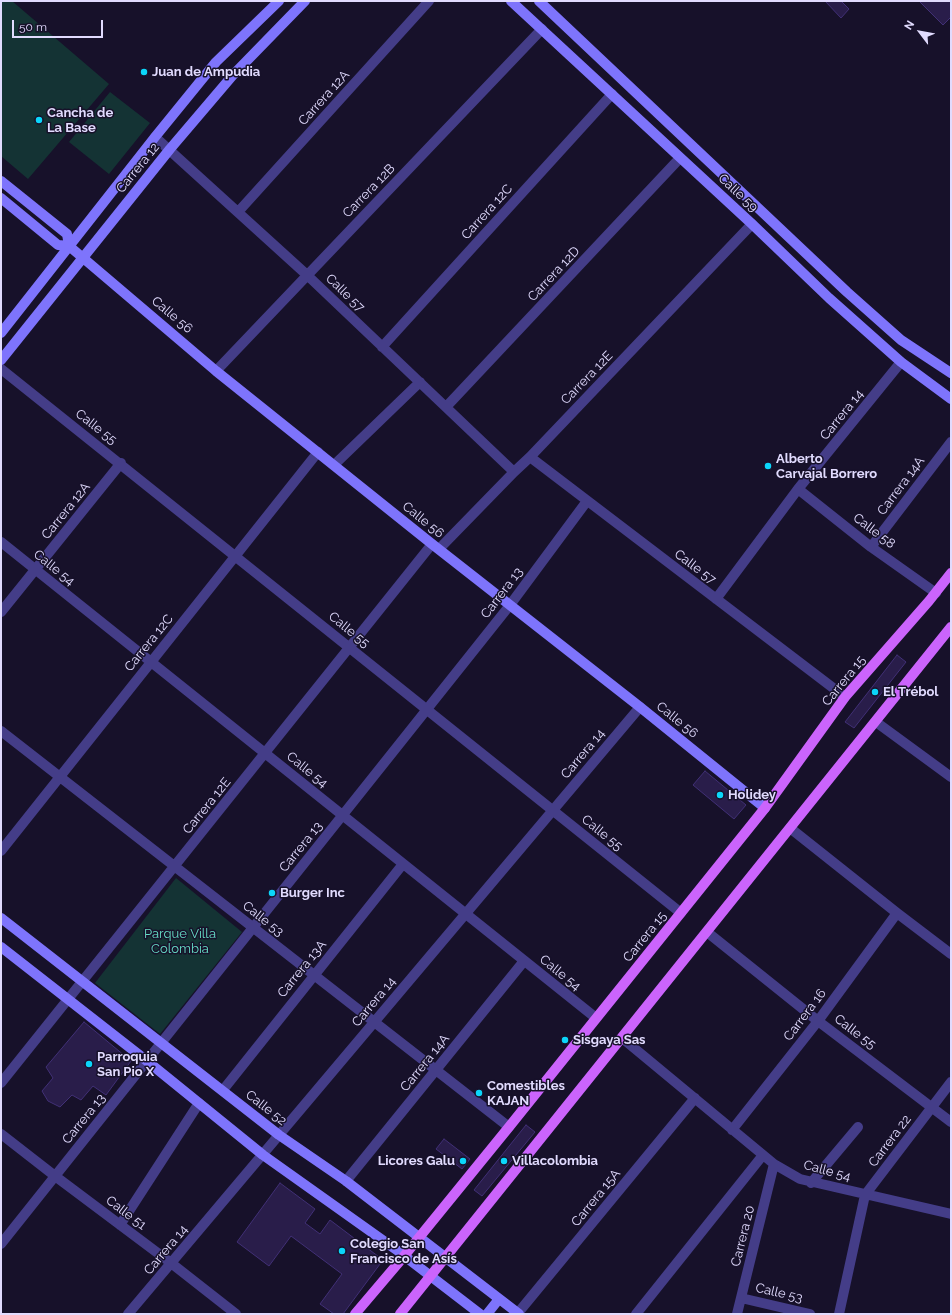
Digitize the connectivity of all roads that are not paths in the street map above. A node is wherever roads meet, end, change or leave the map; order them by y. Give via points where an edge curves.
1 (279, 1) edge
2 (305, 1) edge
3 (429, 1) edge
4 (511, 1) edge
5 (539, 1) edge
6 (542, 29) junction
7 (612, 94) junction
8 (155, 137) junction
9 (170, 149) junction
10 (680, 158) junction
11 (1, 181) edge
12 (1, 198) edge
13 (238, 212) junction
14 (752, 224) junction
15 (69, 246) junction
16 (83, 257) junction
17 (307, 275) junction
18 (1, 333) edge
19 (901, 340) junction
20 (382, 347) junction
21 (891, 354) junction
22 (1, 360) edge
23 (901, 362) junction
24 (1, 369) edge
25 (216, 370) junction
26 (951, 373) edge
27 (420, 382) junction
28 (951, 399) edge
29 (446, 407) junction
30 (951, 442) edge
31 (318, 452) junction
32 (530, 457) junction
33 (121, 463) junction
34 (334, 465) junction
35 (514, 472) junction
36 (798, 488) junction
37 (587, 501) junction
38 (1, 542) edge
39 (436, 547) junction
40 (871, 547) junction
41 (236, 556) junction
42 (35, 570) junction
43 (951, 573) edge
44 (936, 592) junction
45 (716, 599) junction
46 (510, 605) junction
47 (1, 612) edge
48 (951, 627) edge
49 (350, 647) junction
50 (151, 662) junction
51 (845, 697) junction
52 (640, 707) junction
53 (428, 709) junction
54 (876, 722) junction
55 (1, 731) edge
56 (265, 754) junction
57 (60, 777) junction
58 (951, 777) edge
59 (765, 808) junction
60 (553, 810) junction
61 (343, 816) junction
62 (790, 828) junction
63 (1, 851) edge
64 (403, 864) junction
65 (175, 866) junction
66 (681, 913) junction
67 (897, 913) junction
68 (466, 914) junction
69 (1, 918) edge
70 (253, 928) junction
71 (707, 932) junction
72 (1, 947) edge
73 (951, 954) edge
74 (524, 961) junction
75 (314, 975) junction
76 (83, 982) junction
77 (68, 1000) junction
78 (596, 1018) junction
79 (818, 1021) junction
80 (374, 1022) junction
81 (622, 1038) junction
82 (162, 1043) junction
83 (147, 1061) junction
84 (436, 1070) junction
85 (951, 1082) edge
86 (1, 1083) edge
87 (223, 1090) junction
88 (695, 1098) junction
89 (199, 1103) junction
90 (932, 1107) junction
91 (951, 1122) edge
92 (508, 1127) junction
93 (858, 1127) dead end
94 (732, 1130) junction
95 (1, 1134) edge
96 (279, 1135) junction
97 (263, 1155) junction
98 (763, 1156) junction
99 (774, 1164) junction
100 (55, 1176) junction
101 (346, 1181) junction
102 (811, 1183) junction
103 (865, 1195) junction
104 (951, 1214) edge
105 (120, 1225) junction
106 (419, 1237) junction
107 (1, 1244) edge
108 (404, 1256) junction
109 (446, 1257) junction
110 (171, 1263) junction
111 (431, 1276) junction
112 (741, 1298) junction
113 (500, 1299) junction
114 (128, 1314) edge
115 (236, 1314) edge
116 (355, 1314) edge
117 (400, 1314) edge
118 (480, 1314) edge
119 (487, 1314) edge
120 (518, 1314) edge
121 (636, 1314) edge
122 (737, 1314) edge
123 (810, 1314) edge
124 (839, 1314) edge

1 - 8 street, Carrera 12 via 216,62
2 - 9 street, Carrera 12 via 233,75
3 - 13 street, Carrera 12A
4 - 6 street, Calle 59
5 - 19 street, Calle 59
6 - 7 street, Calle 59
6 - 17 street, Carrera 12B
7 - 10 street, Calle 59
7 - 20 street, Carrera 12C
8 - 9 street, Calle 57
8 - 15 street, Carrera 12
9 - 13 street, Calle 57
9 - 16 street, Carrera 12
10 - 14 street, Calle 59
10 - 29 street, Carrera 12D
11 - 15 street via 67,234
12 - 15 street, Calle 56 via 58,245
13 - 17 street, Calle 57
14 - 21 street, Calle 59
14 - 32 street, Carrera 12E
15 - 16 street, Calle 56
15 - 18 street, Carrera 12
16 - 22 street, Carrera 12
16 - 25 street, Calle 56
17 - 20 street, Calle 57
17 - 25 street, Carrera 12B
19 - 21 street
19 - 26 street, Calle 59
20 - 27 street, Calle 57
21 - 23 street, Calle 59
23 - 28 street, Calle 59
23 - 36 street, Carrera 14
24 - 33 street, Calle 55
25 - 31 street, Calle 56
27 - 29 street, Calle 57
27 - 34 street
29 - 35 street, Calle 57
30 - 40 street, Carrera 14A
31 - 34 street, Calle 56
31 - 41 street, Carrera 12C
32 - 35 street, Carrera 12E
32 - 37 street, Calle 57
33 - 41 street, Calle 55
33 - 42 street, Carrera 12A
34 - 39 street, Calle 56
35 - 39 street, Carrera 12E
36 - 40 street, Calle 58
36 - 45 street, Carrera 14
37 - 45 street, Calle 57
37 - 46 street, Carrera 13
38 - 42 street, Calle 54
39 - 46 street, Calle 56
39 - 49 street, Carrera 12E
40 - 44 street, Calle 58
41 - 49 street, Calle 55
41 - 50 street, Carrera 12C
42 - 47 street, Carrera 12A
42 - 50 street, Calle 54
43 - 44 main road, Carrera 15
44 - 51 main road, Carrera 15
45 - 51 street, Calle 57
46 - 52 street, Calle 56
46 - 53 street, Carrera 13
48 - 54 main road
49 - 53 street, Calle 55
49 - 56 street, Carrera 12E
50 - 56 street, Calle 54
50 - 57 street, Carrera 12C
51 - 59 main road, Carrera 15
52 - 59 street, Calle 56
52 - 60 street, Carrera 14
53 - 60 street, Calle 55
53 - 61 street, Carrera 13
54 - 58 street
54 - 62 main road
55 - 57 street, Calle 53
56 - 61 street, Calle 54
56 - 65 street, Carrera 12E
57 - 63 street, Carrera 12C
57 - 65 street, Calle 53
59 - 66 main road, Carrera 15
60 - 66 street, Calle 55
60 - 68 street, Carrera 14
61 - 64 street, Calle 54
61 - 70 street, Carrera 13
62 - 67 street
62 - 71 main road
64 - 68 street, Calle 54
64 - 75 street, Carrera 13A
65 - 70 street, Calle 53
65 - 76 street, Carrera 12E
66 - 78 main road, Carrera 15
67 - 73 street
67 - 79 street, Carrera 16
68 - 74 street, Calle 54
68 - 80 street, Carrera 14
69 - 76 street, Calle 52
70 - 75 street, Calle 53
70 - 82 street, Carrera 13
71 - 79 street, Calle 55
71 - 81 main road
72 - 77 street
74 - 78 street, Calle 54
74 - 84 street, Carrera 14A
75 - 80 street, Calle 53
75 - 87 street, Carrera 13A
76 - 77 street, Carrera 12E
76 - 82 street, Calle 52
77 - 83 street
77 - 86 street, Carrera 12E
78 - 92 main road, Carrera 15
79 - 90 street, Calle 55
79 - 94 street, Carrera 16
80 - 84 street, Calle 53
80 - 96 street, Carrera 14
81 - 88 street, Calle 54
81 - 109 main road
82 - 83 street, Carrera 13
82 - 87 street, Calle 52
83 - 89 street
83 - 100 street, Carrera 13
84 - 92 street, Calle 53
84 - 101 street, Carrera 14A
85 - 90 street, Carrera 22
87 - 96 street, Calle 52
88 - 94 street, Calle 54
88 - 120 street, Carrera 15A
89 - 97 street
89 - 105 street
90 - 91 street, Calle 55
90 - 103 street, Carrera 22
92 - 106 main road, Carrera 15
93 - 102 street
94 - 98 street, Calle 54
95 - 100 street, Calle 51
96 - 97 street, Carrera 14
96 - 101 street, Calle 52
97 - 108 street
97 - 110 street, Carrera 14
98 - 99 street, Calle 54
98 - 121 street
99 - 102 street, Calle 54
99 - 112 street, Carrera 20
100 - 105 street, Calle 51
100 - 107 street, Carrera 13
101 - 106 street, Calle 52
102 - 103 street, Calle 54
103 - 104 street, Calle 54
103 - 124 street, Carrera 22
105 - 110 street, Calle 51
106 - 108 main road, Carrera 15
106 - 109 street, Calle 52
108 - 111 street
108 - 116 main road, Carrera 15
109 - 111 main road
109 - 113 street, Calle 52
110 - 114 street, Carrera 14
110 - 115 street, Calle 51
111 - 117 main road
111 - 118 street
112 - 122 street, Carrera 20
112 - 123 street, Calle 53
113 - 119 street
113 - 120 street, Calle 52

